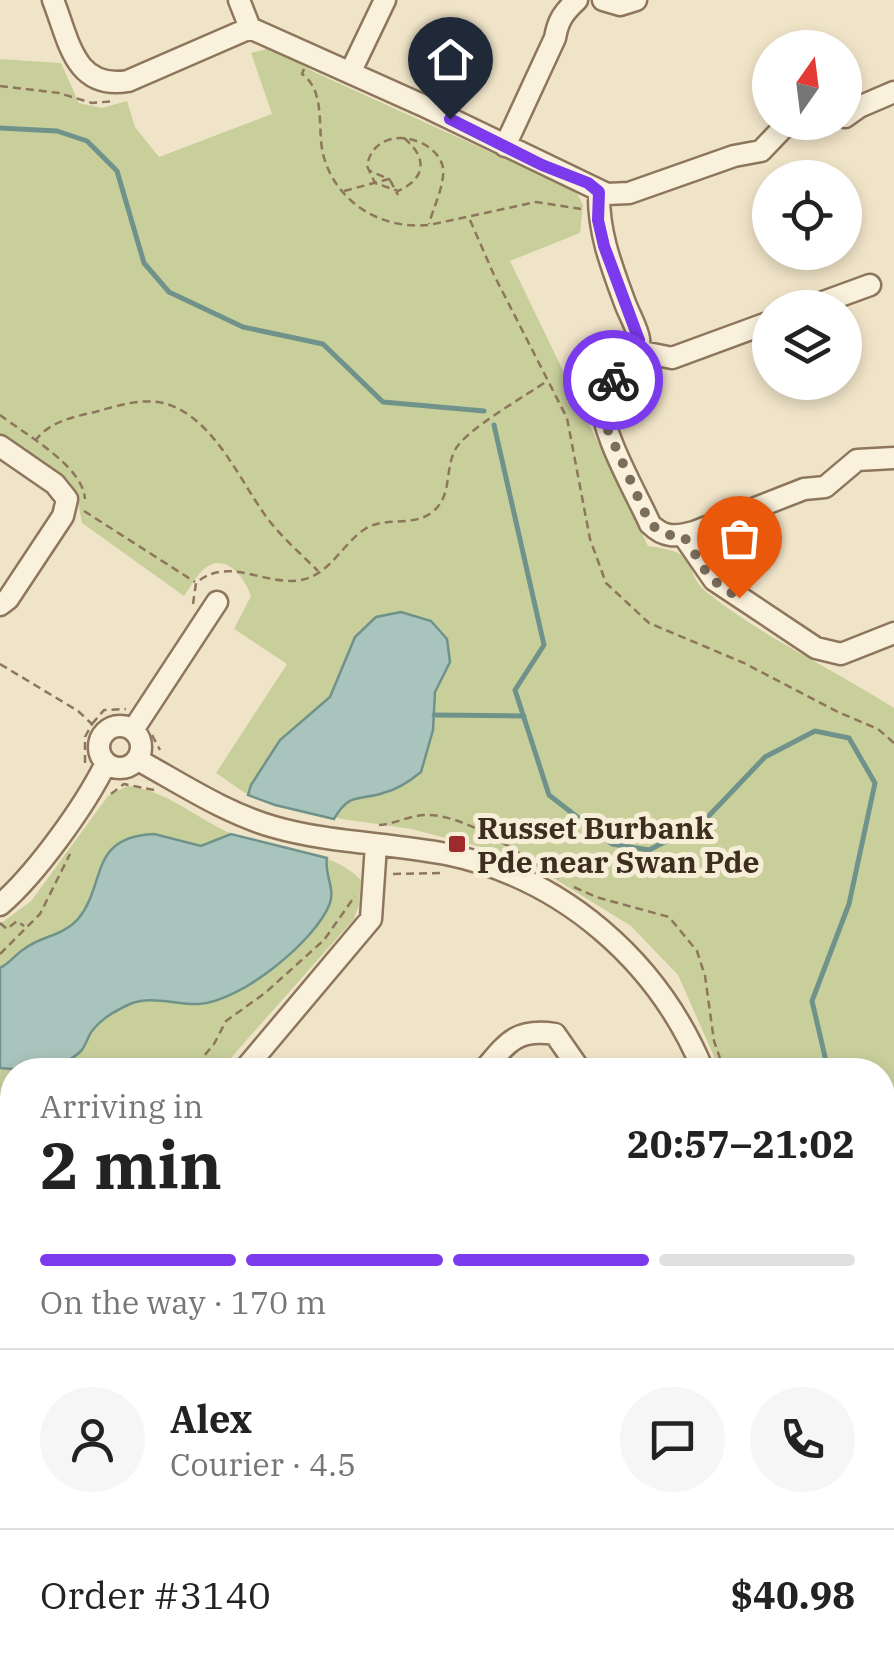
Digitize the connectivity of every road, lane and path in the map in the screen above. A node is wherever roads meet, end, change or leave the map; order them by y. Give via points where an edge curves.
1 (53, 0) edge
2 (239, 0) edge
3 (385, 0) edge
4 (577, 0) edge
5 (604, 0) edge
6 (636, 0) edge
7 (250, 28) junction
8 (309, 55) junction
9 (350, 73) junction
10 (0, 86) edge
11 (894, 92) edge
12 (126, 96) dead end
13 (862, 105) edge
14 (404, 138) junction
15 (772, 140) edge
16 (505, 146) junction
17 (369, 170) junction
18 (389, 179) junction
19 (375, 184) junction
20 (342, 192) junction
21 (397, 193) junction
22 (604, 207) junction
23 (429, 225) junction
24 (870, 284) dead end
25 (854, 290) edge
26 (752, 329) edge
27 (638, 351) junction
28 (548, 381) dead end
29 (0, 416) edge
30 (35, 441) junction
31 (0, 446) edge
32 (894, 458) edge
33 (691, 532) junction
34 (235, 571) dead end
35 (319, 572) junction
36 (196, 583) dead end
37 (217, 602) dead end
38 (0, 604) edge
39 (894, 634) edge
40 (0, 664) edge
41 (133, 720) junction
42 (92, 724) junction
43 (138, 760) junction
44 (106, 763) junction
45 (81, 776) dead end
46 (109, 795) dead end
47 (167, 797) dead end
48 (376, 845) junction
49 (74, 847) dead end
50 (453, 874) dead end
51 (366, 879) junction
52 (0, 905) edge
53 (0, 923) edge
54 (25, 926) junction
55 (0, 954) edge
56 (202, 1058) edge
57 (254, 1058) edge
58 (494, 1058) edge
59 (572, 1058) edge
60 (697, 1058) edge

1 - 7 street via 86,74 112,83
2 - 7 street
3 - 9 street
4 - 16 street via 562,13
5 - 6 street
7 - 8 street
8 - 9 street
8 - 20 path via 302,74 315,88 324,156
9 - 16 street
10 - 12 path via 92,103
11 - 13 street
14 - 17 path via 373,147
14 - 21 path via 416,148 420,171
14 - 23 path via 434,152 442,168
15 - 22 street via 761,151
16 - 22 street via 588,183
17 - 18 path
17 - 19 path
18 - 19 path
18 - 21 path
19 - 20 path
19 - 21 path
20 - 23 path via 378,220
22 - 23 path via 536,202
22 - 27 street
24 - 25 street
26 - 27 street via 672,358
27 - 33 street via 604,395 603,419 650,524 666,535
28 - 35 path via 455,449 444,500 429,515 364,530
29 - 30 path
30 - 35 path via 73,418 134,402 164,403 209,434 265,515
30 - 36 path via 83,485 84,511
31 - 38 street via 67,499 63,516
32 - 33 street via 856,460 824,487
33 - 39 street via 714,580 816,648 841,654
34 - 35 path via 279,581
37 - 41 street
40 - 42 path
41 - 42 path via 120,708 104,710
41 - 43 street via 142,747
41 - 44 street via 106,731 99,750
42 - 45 path
43 - 44 street via 119,768
43 - 48 street via 238,814 285,830
44 - 52 street
46 - 47 path via 124,784
48 - 51 street
48 - 60 street via 478,862 579,912 660,990
49 - 54 path via 40,914
50 - 51 path
51 - 56 path via 324,940 226,1021
51 - 57 street via 371,919
53 - 54 path via 7,929 17,921
54 - 55 path
58 - 59 street via 510,1039 536,1031 555,1034

